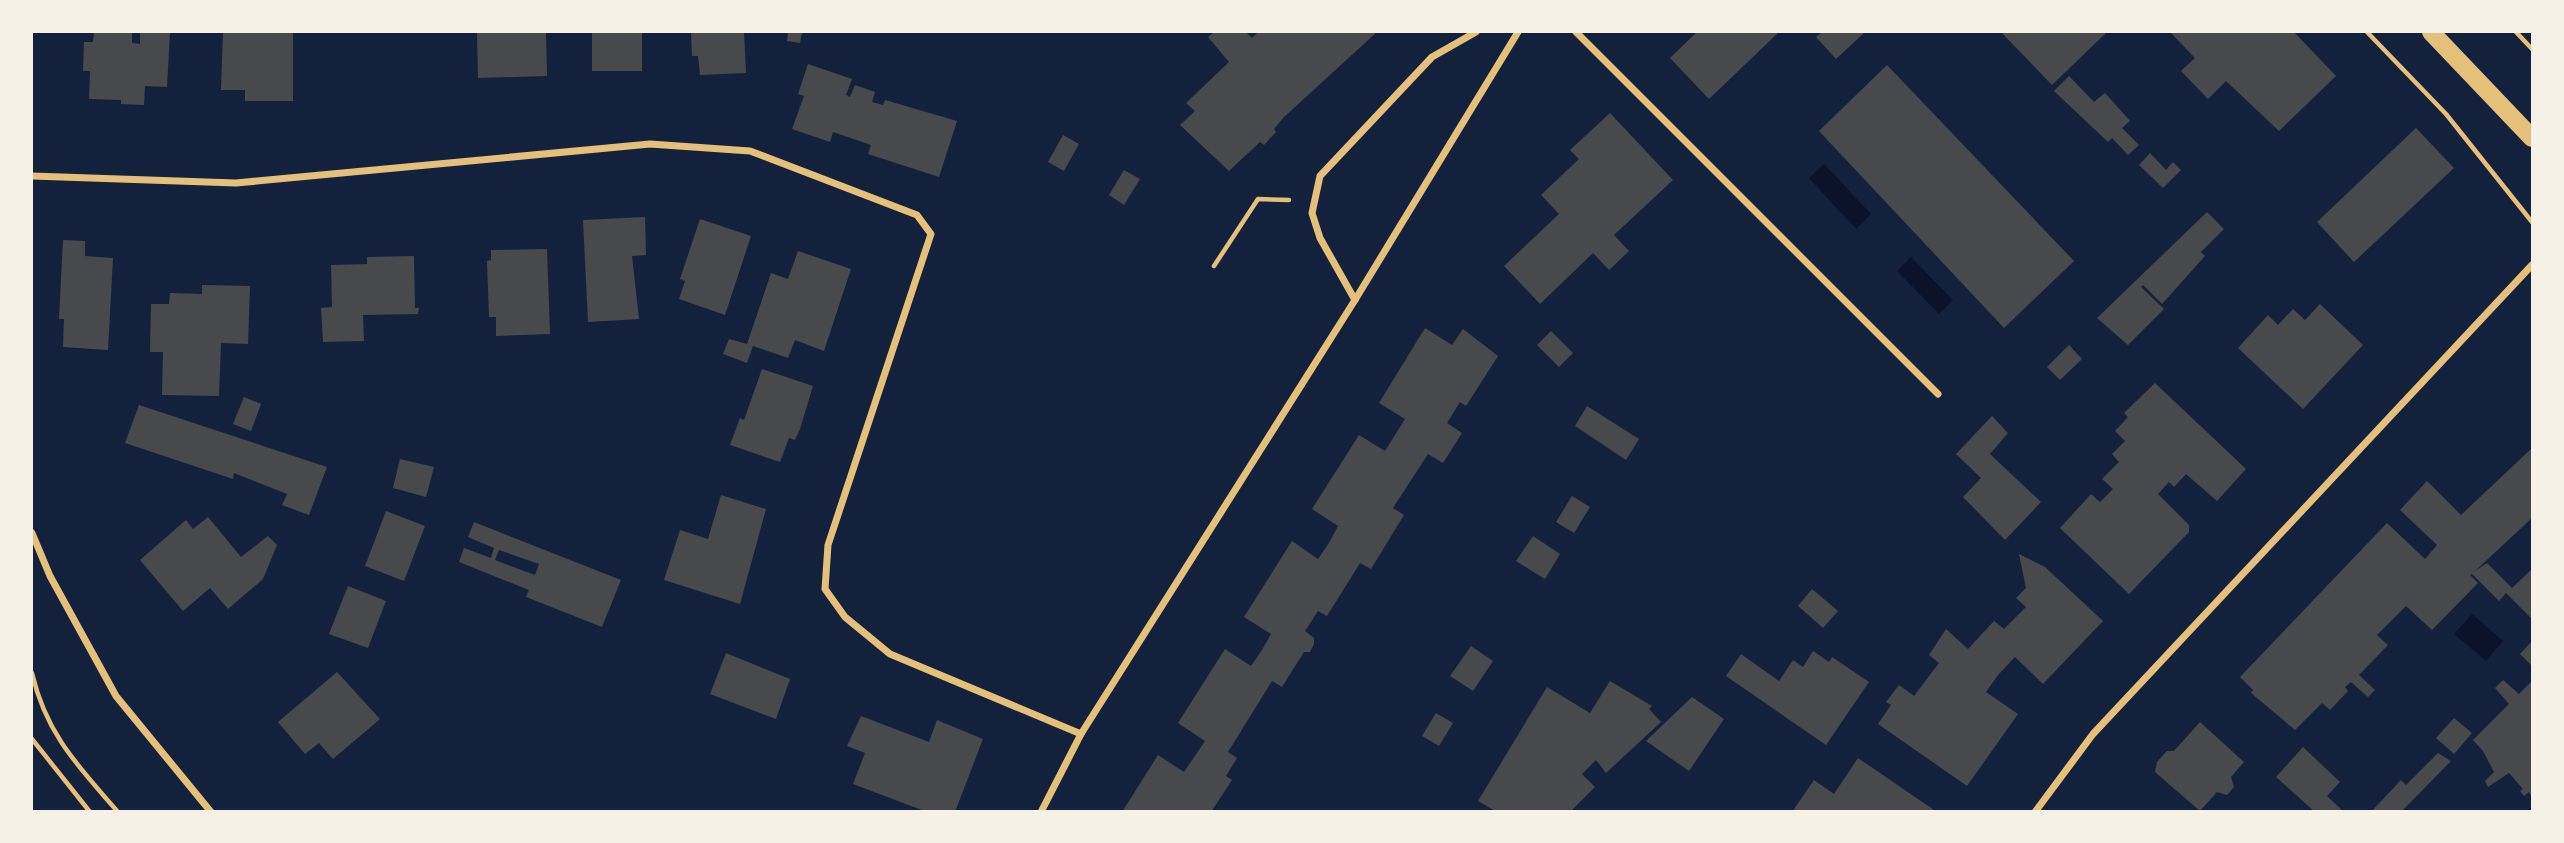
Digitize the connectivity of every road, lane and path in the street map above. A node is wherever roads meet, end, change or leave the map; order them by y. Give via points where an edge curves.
1 (1476, 32) edge
2 (1518, 32) edge
3 (1576, 32) edge
4 (2367, 32) edge
5 (2431, 32) edge
6 (2516, 32) edge
7 (2532, 49) edge
8 (2532, 138) edge
9 (32, 176) edge
10 (1314, 201) junction
11 (2532, 222) edge
12 (2532, 265) edge
13 (1214, 266) dead end
14 (1354, 300) junction
15 (1938, 394) dead end
16 (32, 533) edge
17 (32, 673) edge
18 (1081, 734) junction
19 (32, 739) edge
20 (90, 811) edge
21 (118, 811) edge
22 (211, 811) edge
23 (1041, 811) edge
24 (2035, 811) edge

1 - 10 street via 1432,57 1320,176
2 - 14 street
3 - 15 street
4 - 11 path via 2446,114
5 - 8 main road
6 - 7 path
9 - 18 street via 236,183 650,144 696,146 750,150 917,215 931,234 828,545 825,589 845,617 890,654
10 - 13 path via 1258,199
10 - 14 street via 1312,213 1320,238
12 - 24 street via 2093,734
14 - 18 street
16 - 22 street via 50,576 116,696
17 - 21 path via 45,718 64,750
18 - 23 street
19 - 20 path

